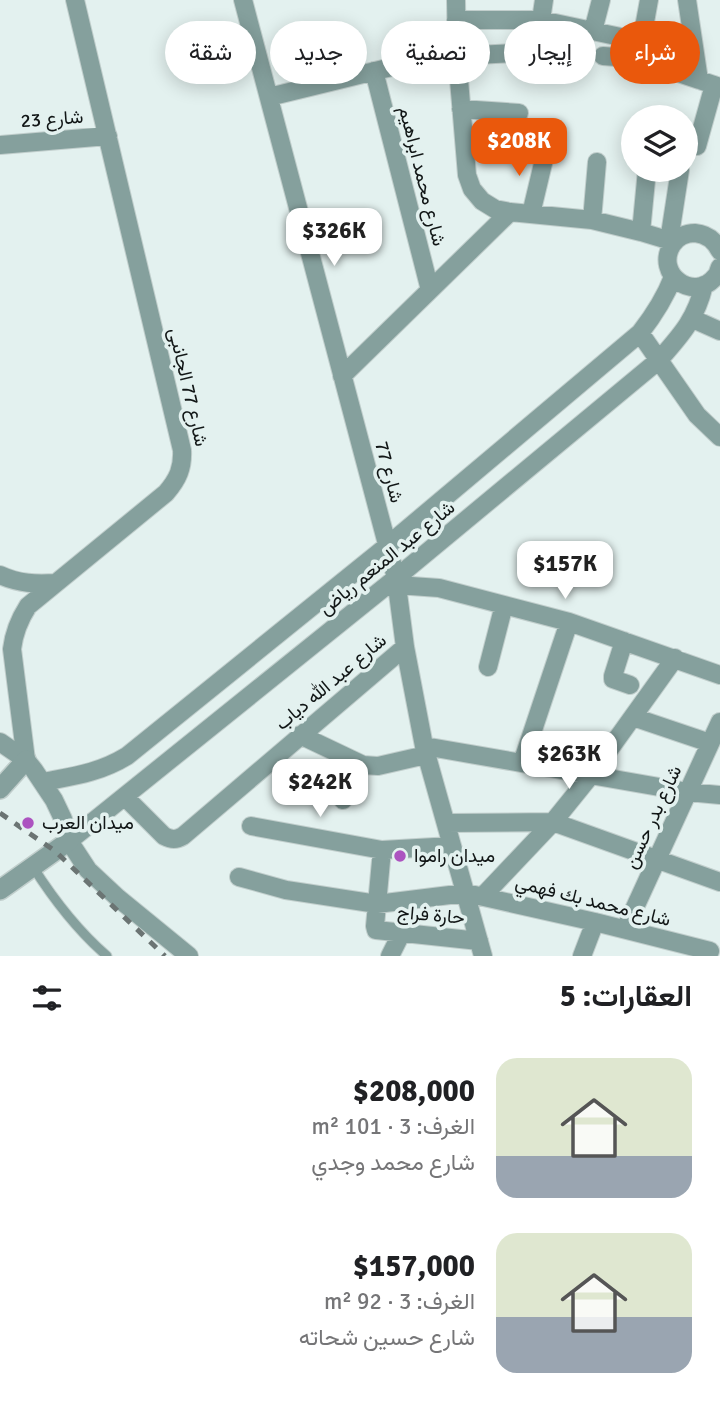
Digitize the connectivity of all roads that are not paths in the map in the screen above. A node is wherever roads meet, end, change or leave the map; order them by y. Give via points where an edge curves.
1 (75, 0) edge
2 (243, 0) edge
3 (456, 0) edge
4 (544, 0) edge
5 (601, 0) edge
6 (649, 0) edge
7 (688, 0) edge
8 (456, 20) joint
9 (541, 20) junction
10 (546, 21) edge
11 (596, 21) edge
12 (646, 21) edge
13 (603, 56) dead end
14 (610, 56) edge
15 (381, 69) edge
16 (374, 71) junction
17 (459, 84) edge
18 (711, 84) edge
19 (269, 97) junction
20 (461, 109) junction
21 (519, 113) dead end
22 (108, 136) junction
23 (698, 142) edge
24 (0, 145) edge
25 (546, 151) dead end
26 (597, 162) dead end
27 (646, 182) edge
28 (678, 182) edge
29 (509, 212) junction
30 (531, 214) junction
31 (592, 220) junction
32 (641, 232) junction
33 (671, 242) junction
34 (719, 248) edge
35 (720, 267) edge
36 (673, 277) junction
37 (704, 285) junction
38 (430, 290) junction
39 (692, 319) junction
40 (720, 331) edge
41 (640, 332) junction
42 (659, 360) junction
43 (342, 376) junction
44 (720, 437) edge
45 (387, 546) junction
46 (0, 575) edge
47 (396, 581) junction
48 (56, 583) junction
49 (504, 605) junction
50 (569, 622) junction
51 (624, 641) junction
52 (405, 647) junction
53 (675, 658) junction
54 (488, 667) dead end
55 (720, 675) edge
56 (630, 685) dead end
57 (633, 716) junction
58 (720, 722) edge
59 (300, 734) junction
60 (0, 742) edge
61 (710, 743) junction
62 (425, 750) junction
63 (349, 759) junction
64 (26, 760) junction
65 (522, 763) junction
66 (592, 775) junction
67 (43, 782) junction
68 (0, 789) edge
69 (688, 792) junction
70 (720, 795) edge
71 (125, 797) junction
72 (343, 800) dead end
73 (553, 822) junction
74 (446, 823) junction
75 (251, 826) dead end
76 (69, 841) junction
77 (452, 846) junction
78 (382, 850) junction
79 (657, 859) junction
80 (33, 867) junction
81 (240, 877) dead end
82 (720, 882) edge
83 (0, 890) edge
84 (474, 894) junction
85 (377, 904) junction
86 (595, 922) junction
87 (625, 929) junction
88 (401, 934) junction
89 (481, 948) edge
90 (710, 951) dead end
91 (107, 956) edge
92 (189, 956) edge
93 (390, 956) edge
94 (582, 956) edge

1 - 22 street, شارع 77 الجانبى
2 - 19 street, شارع 77
3 - 8 street
4 - 9 street
5 - 11 street
6 - 12 street
7 - 18 street
8 - 9 street
9 - 10 street
13 - 14 street
15 - 16 street
16 - 19 street
16 - 38 street, شارع محمد ابراهيم
17 - 20 street
18 - 23 street
19 - 43 street, شارع 77
20 - 21 street
20 - 29 street via 472,189 482,201
22 - 24 street, شارع 23
22 - 48 street, شارع 77 الجانبى via 182,462 166,493
25 - 30 street
26 - 31 street
27 - 32 street
28 - 33 street
29 - 30 street
29 - 38 street
30 - 31 street
31 - 32 street
32 - 33 street
33 - 34 street via 692,233 703,234
33 - 36 street via 668,266
35 - 37 street via 715,278
36 - 37 street via 693,287
36 - 41 street, شارع عبد المنعم رياض via 654,316
37 - 39 street, شارع عبد المنعم رياض
38 - 43 street
39 - 40 street
39 - 42 street, شارع عبد المنعم رياض
41 - 42 street
41 - 45 street, شارع عبد المنعم رياض
42 - 44 street via 697,415
42 - 47 street, شارع عبد المنعم رياض
43 - 45 street, شارع 77
45 - 47 street, شارع 77
45 - 67 street, شارع عبد المنعم رياض via 127,757 93,773
46 - 48 street via 12,581
47 - 49 street
47 - 52 street, شارع 77
47 - 71 street, شارع عبد المنعم رياض
48 - 64 street, شارع 77 الجانبى via 28,606 14,634
49 - 50 street
49 - 54 street
50 - 51 street
50 - 65 street
51 - 53 street
51 - 56 street via 612,676
52 - 59 street, شارع عبد الله دياب
52 - 62 street, شارع 77
53 - 55 street
53 - 57 street
57 - 61 street
57 - 66 street
58 - 61 street, شارع بدر حسن
59 - 63 street
59 - 71 street, شارع عبد الله دياب via 177,839 164,836
60 - 64 street
61 - 69 street, شارع بدر حسن
62 - 63 street via 378,766
62 - 65 street
62 - 74 street, شارع 77
63 - 72 street
64 - 67 street
64 - 68 street
65 - 66 street
66 - 69 street
66 - 73 street
67 - 76 street
69 - 70 street
69 - 79 street, شارع بدر حسن
71 - 76 street, شارع عبد المنعم رياض
73 - 74 street
73 - 79 street
73 - 84 street
74 - 77 street, شارع 77
75 - 78 street
76 - 80 street
76 - 92 street via 88,870
77 - 78 street
77 - 84 street, شارع 77
78 - 85 street, حارة فراج
79 - 82 street
79 - 87 street, شارع بدر حسن
80 - 83 street
80 - 91 lane via 70,919
81 - 85 street via 286,890
84 - 85 street
84 - 86 street, شارع محمد بك فهمي
84 - 89 street, شارع 77
85 - 88 street, حارة فراج via 376,930
86 - 87 street, شارع محمد بك فهمي
86 - 94 street
87 - 90 street, شارع محمد بك فهمي
88 - 89 street, حارة فراج
88 - 93 street

